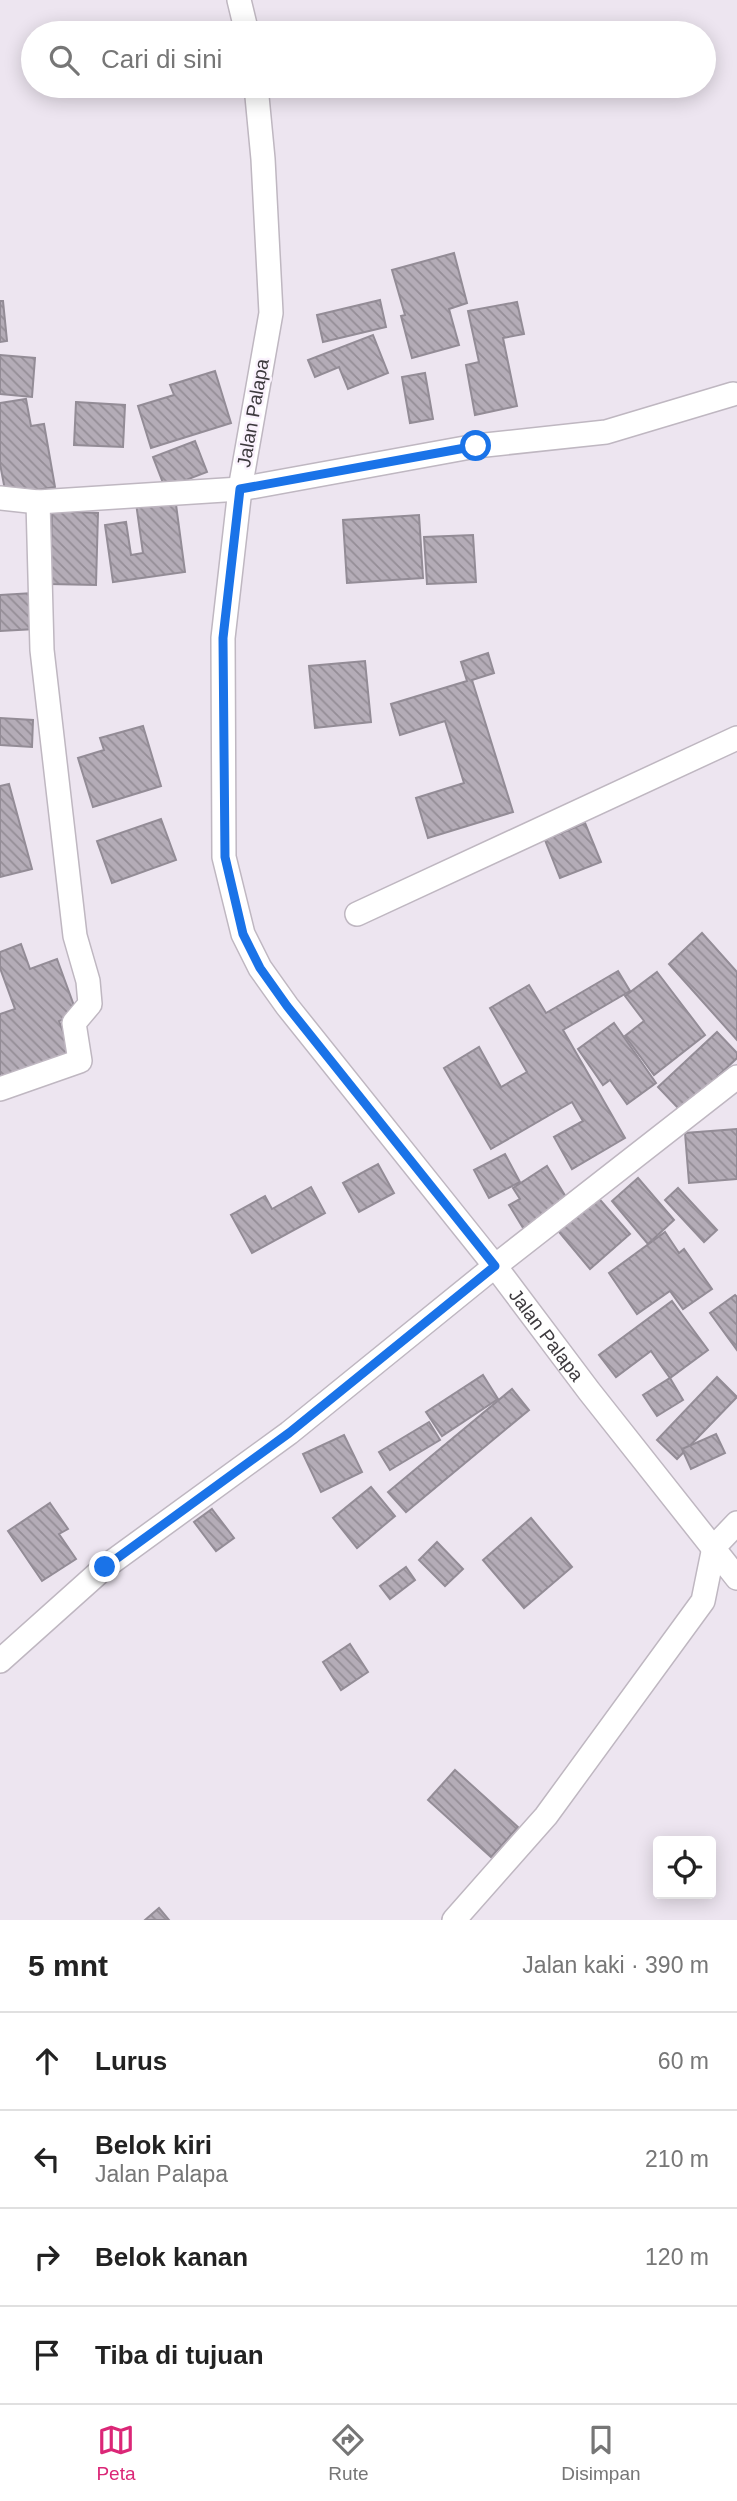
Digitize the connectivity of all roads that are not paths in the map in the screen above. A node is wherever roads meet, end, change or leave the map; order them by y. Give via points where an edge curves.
1 (239, 0) edge
2 (244, 21) edge
3 (257, 98) edge
4 (733, 394) dead end
5 (240, 489) junction
6 (0, 498) edge
7 (38, 502) junction
8 (737, 737) edge
9 (357, 914) dead end
10 (737, 1077) edge
11 (0, 1090) edge
12 (495, 1266) junction
13 (737, 1523) edge
14 (714, 1546) junction
15 (737, 1578) edge
16 (0, 1661) edge
17 (454, 1920) edge

1 - 2 street
3 - 5 street, Jalan Palapa via 271,313
4 - 5 street via 606,432 476,446
5 - 7 street
5 - 12 street, Jalan Palapa via 223,652 225,857 243,934 287,1006
6 - 7 street
7 - 11 street via 42,650 73,924 90,1004 74,1023 80,1061
8 - 9 street
10 - 12 street
12 - 14 street, Jalan Palapa
12 - 16 street via 289,1433 105,1567
13 - 14 street
14 - 15 street, Jalan Palapa
14 - 17 street via 703,1601 546,1816

